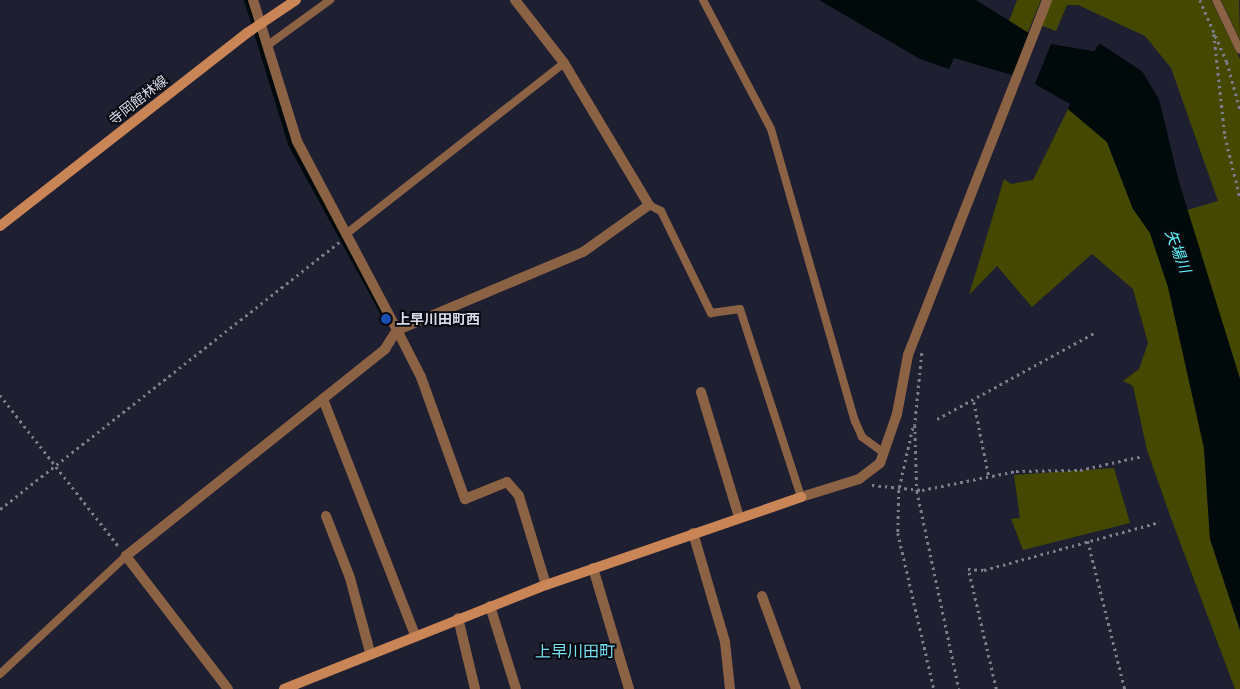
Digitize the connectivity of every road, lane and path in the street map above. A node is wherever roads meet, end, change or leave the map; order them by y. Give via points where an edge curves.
1 (253, 0) edge
2 (296, 0) edge
3 (330, 0) edge
4 (515, 0) edge
5 (703, 0) edge
6 (1047, 0) edge
7 (1200, 0) edge
8 (1216, 0) edge
9 (261, 23) junction
10 (1214, 34) junction
11 (268, 45) junction
12 (1240, 50) edge
13 (564, 62) junction
14 (1240, 109) edge
15 (1240, 197) edge
16 (649, 206) junction
17 (0, 226) edge
18 (346, 234) junction
19 (397, 330) junction
20 (1096, 332) dead end
21 (921, 357) dead end
22 (701, 392) dead end
23 (0, 395) edge
24 (323, 399) junction
25 (974, 402) junction
26 (937, 419) dead end
27 (915, 424) junction
28 (884, 453) junction
29 (1142, 456) dead end
30 (56, 465) junction
31 (989, 477) junction
32 (872, 485) dead end
33 (900, 490) junction
34 (917, 491) junction
35 (801, 497) junction
36 (0, 509) edge
37 (326, 516) dead end
38 (739, 518) junction
39 (1160, 522) dead end
40 (693, 533) junction
41 (1088, 541) junction
42 (126, 556) junction
43 (593, 568) junction
44 (546, 585) junction
45 (762, 596) dead end
46 (490, 606) junction
47 (458, 618) junction
48 (415, 635) junction
49 (370, 652) junction
50 (0, 674) edge
51 (228, 689) edge
52 (284, 689) edge
53 (475, 689) edge
54 (516, 689) edge
55 (629, 689) edge
56 (730, 689) edge
57 (796, 689) edge
58 (934, 689) edge
59 (959, 689) edge
60 (996, 689) edge
61 (1125, 689) edge

1 - 9 street
2 - 9 street, 寺岡館林線
3 - 11 lane
4 - 13 street
5 - 28 lane via 771,129 855,421 862,437
6 - 28 street via 927,315 908,355 897,414
7 - 10 path
8 - 12 lane
9 - 11 street
9 - 17 street, 寺岡館林線
10 - 14 path
10 - 15 path via 1225,136
11 - 18 street via 296,141
13 - 16 street
13 - 18 lane
16 - 19 street via 582,252
16 - 35 lane via 660,211 711,312 740,309
18 - 19 street
18 - 30 path
19 - 24 street via 385,349
19 - 44 street via 421,377 465,499 507,482 519,496
20 - 25 path
21 - 27 path
22 - 38 street
23 - 30 path
24 - 42 street
24 - 48 street
25 - 26 path
25 - 31 path
27 - 33 path
27 - 34 path
28 - 35 street via 864,477
29 - 31 path via 1080,470 1016,471
30 - 36 path
30 - 42 path
31 - 34 path
32 - 33 path
33 - 34 path
33 - 58 path via 902,558
34 - 59 path
35 - 38 street
37 - 49 street via 350,578
38 - 40 street
39 - 41 path
40 - 43 street
40 - 56 street via 725,642
41 - 60 path via 984,570 968,569
41 - 61 path
42 - 50 lane
42 - 51 street
43 - 44 street
43 - 55 street
44 - 46 street
45 - 57 street
46 - 47 street
46 - 54 street
47 - 48 street
47 - 53 street
48 - 49 street
49 - 52 street

